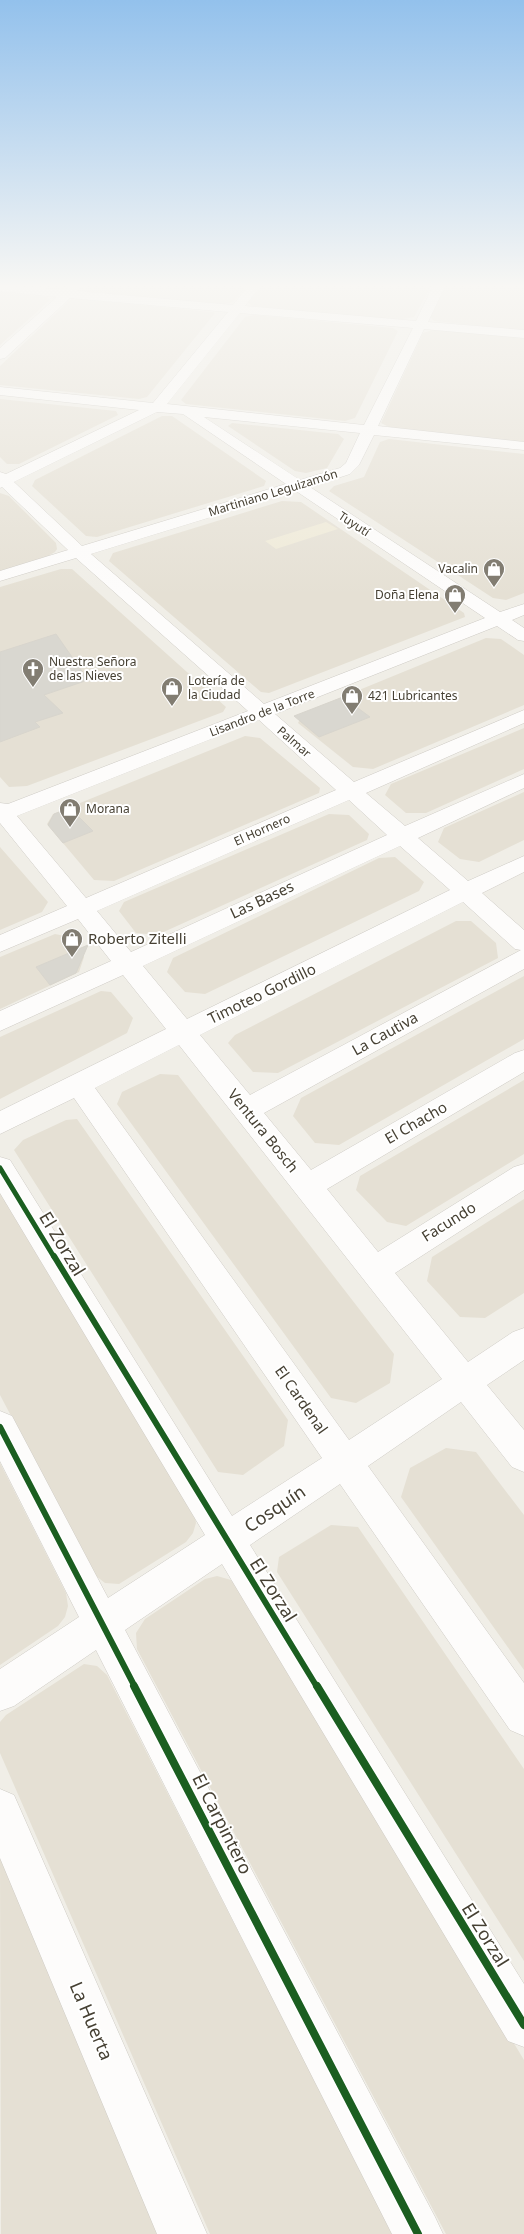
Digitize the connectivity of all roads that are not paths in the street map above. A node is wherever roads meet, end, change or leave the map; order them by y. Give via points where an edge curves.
1 (173, 388) edge
2 (389, 388) edge
3 (0, 391) edge
4 (156, 407) junction
5 (184, 410) junction
6 (369, 430) junction
7 (524, 446) edge
8 (2, 480) edge
9 (297, 487) junction
10 (79, 552) junction
11 (0, 576) edge
12 (524, 609) edge
13 (499, 619) junction
14 (524, 636) edge
15 (261, 713) junction
16 (524, 716) edge
17 (524, 780) edge
18 (350, 792) junction
19 (1, 813) edge
20 (401, 836) junction
21 (524, 863) edge
22 (466, 893) junction
23 (82, 908) junction
24 (524, 943) edge
25 (0, 944) edge
26 (524, 958) edge
27 (126, 963) junction
28 (0, 1022) edge
29 (184, 1033) junction
30 (524, 1060) edge
31 (78, 1084) junction
32 (246, 1110) junction
33 (0, 1123) edge
34 (0, 1168) edge
35 (524, 1176) edge
36 (308, 1186) junction
37 (374, 1270) junction
38 (524, 1342) edge
39 (464, 1382) junction
40 (0, 1427) edge
41 (524, 1456) edge
42 (345, 1462) junction
43 (227, 1541) junction
44 (103, 1623) junction
45 (0, 1692) edge
46 (524, 1716) edge
47 (0, 1809) edge
48 (524, 2025) edge
49 (182, 2234) edge
50 (418, 2234) edge

1 - 4 street
2 - 6 street, Martiniano Leguizamón
3 - 4 street
4 - 5 street
4 - 8 street
5 - 6 street
5 - 9 street, Tuyutí
6 - 7 street
6 - 9 street, Martiniano Leguizamón via 352,465 345,471
8 - 10 street, Palmar
9 - 10 street, Martiniano Leguizamón
9 - 13 street, Tuyutí
10 - 11 street, Martiniano Leguizamón
10 - 15 street, Palmar
12 - 13 street, Lisandro de la Torre
13 - 14 street, Tuyutí
13 - 15 street, Lisandro de la Torre
15 - 18 street, Palmar
15 - 19 street, Lisandro de la Torre
16 - 18 street, El Hornero
17 - 20 street, Las Bases
18 - 20 street, Palmar
18 - 23 street, El Hornero
19 - 23 street, Ventura Bosch
20 - 22 street, Palmar
20 - 27 street, Las Bases
21 - 22 street, Timoteo Gordillo
22 - 24 street, Palmar
22 - 29 street, Timoteo Gordillo
23 - 25 street, El Hornero
23 - 27 street, Ventura Bosch
26 - 32 street, La Cautiva
27 - 28 street, Las Bases
27 - 29 street, Ventura Bosch
29 - 31 street, Timoteo Gordillo
29 - 32 street, Ventura Bosch
30 - 36 street, El Chacho
31 - 33 street, Timoteo Gordillo
31 - 42 street, El Cardenal
32 - 36 street, Ventura Bosch
34 - 43 street, El Zorzal
35 - 37 street, Facundo
36 - 37 street, Ventura Bosch
37 - 39 street, Ventura Bosch
38 - 39 street, Cosquín
39 - 41 street, Ventura Bosch
39 - 42 street, Cosquín
40 - 44 street, El Carpintero
42 - 43 street, Cosquín
42 - 46 street, El Cardenal
43 - 44 street, Cosquín
43 - 48 street, El Zorzal
44 - 45 street, Cosquín
44 - 50 street, El Carpintero
47 - 49 street, La Huerta

